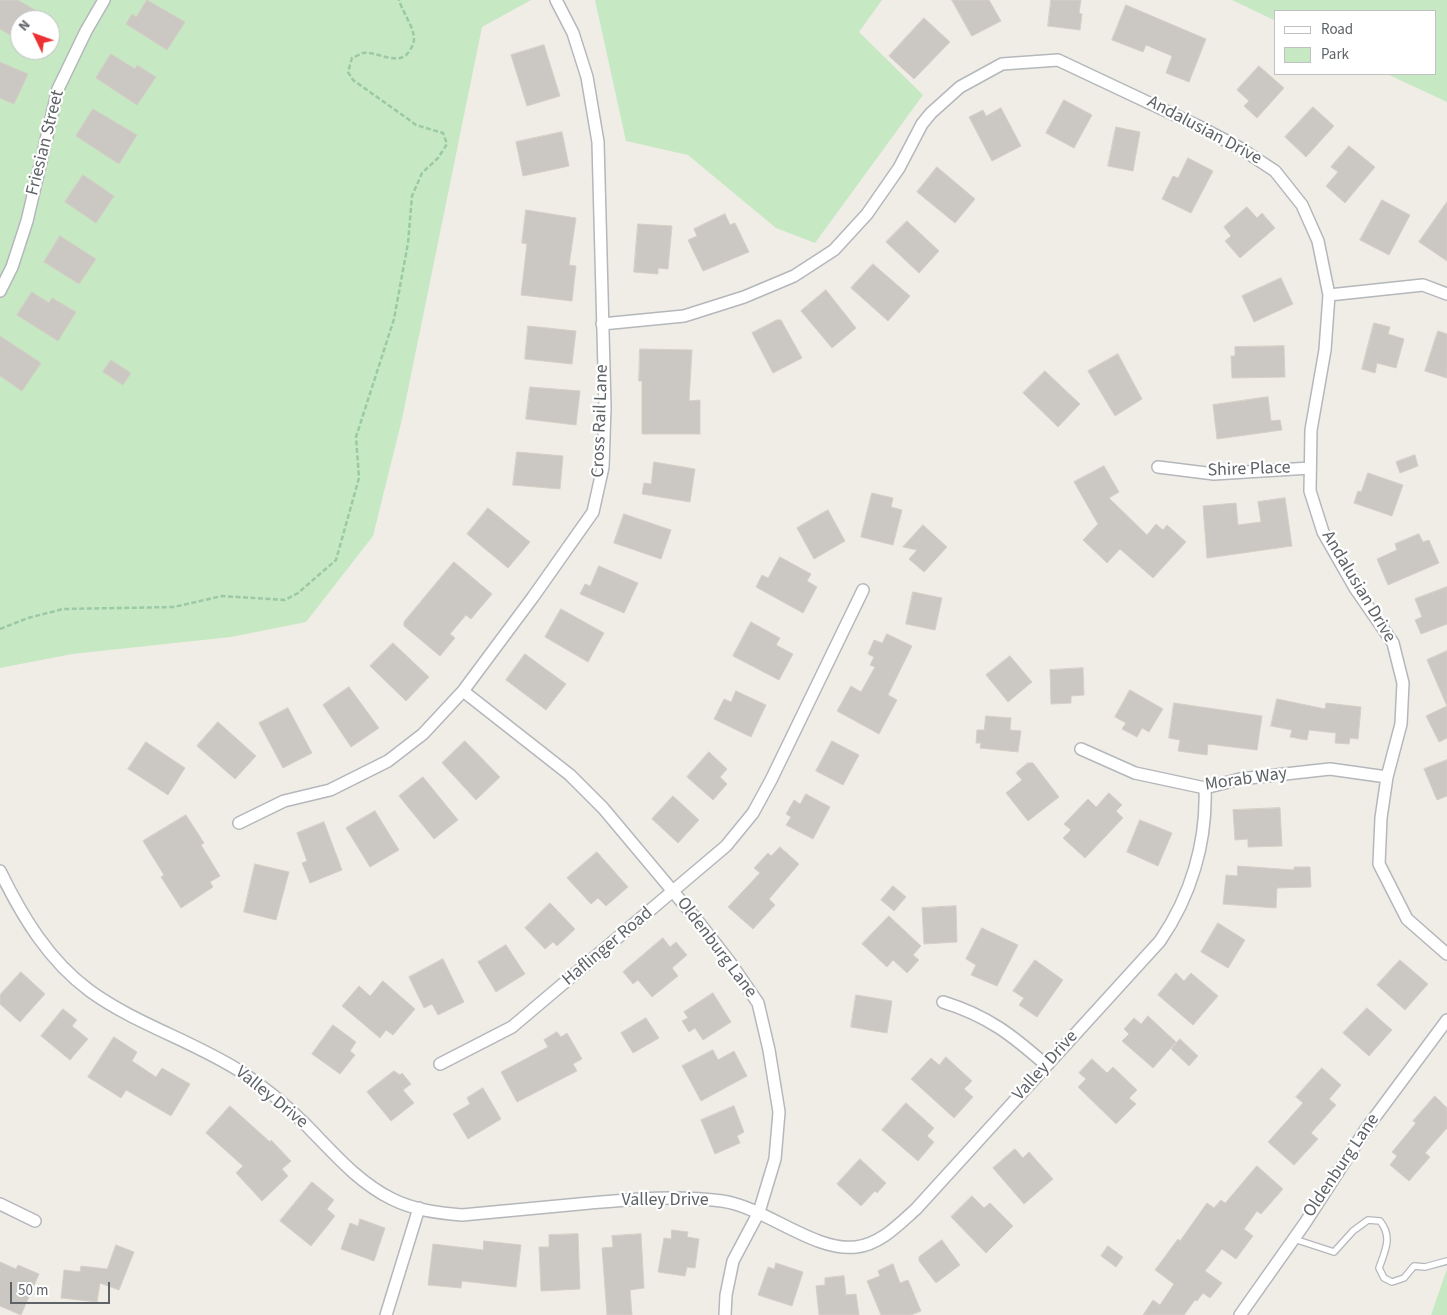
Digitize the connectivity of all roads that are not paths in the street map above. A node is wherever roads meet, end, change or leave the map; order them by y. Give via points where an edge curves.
1 (104, 0) edge
2 (556, 0) edge
3 (0, 291) edge
4 (1447, 294) edge
5 (1329, 295) junction
6 (602, 324) junction
7 (1158, 467) dead end
8 (1310, 468) junction
9 (863, 590) dead end
10 (463, 691) junction
11 (1082, 749) dead end
12 (1386, 778) junction
13 (1205, 788) junction
14 (239, 824) dead end
15 (0, 871) edge
16 (673, 892) junction
17 (1447, 954) edge
18 (943, 1002) dead end
19 (1447, 1020) edge
20 (440, 1064) dead end
21 (1046, 1066) junction
22 (0, 1204) edge
23 (419, 1208) junction
24 (758, 1212) junction
25 (35, 1221) dead end
26 (1294, 1239) junction
27 (1447, 1261) edge
28 (386, 1315) edge
29 (725, 1315) edge
30 (1240, 1315) edge

1 - 3 street, Friesian Street via 58,89 27,221 12,267
2 - 6 street, Cross Rail Lane via 573,33 587,77 598,142
4 - 5 street via 1423,285
5 - 6 street, Andalusian Drive via 1318,241 1302,205 1275,171 1196,124 1058,60 1002,64 960,87 922,124 899,168 867,214 834,250 794,276 744,297 684,316
5 - 8 street, Andalusian Drive via 1325,350 1311,430
6 - 10 street, Cross Rail Lane via 605,407 602,467 593,512
7 - 8 street, Shire Place via 1214,474
8 - 12 street, Andalusian Drive via 1310,491 1323,532 1355,588 1393,643 1403,683 1401,724
9 - 16 street, Haflinger Road via 753,813 726,846
10 - 14 street, Cross Rail Lane via 423,734 388,761 330,790 284,801
10 - 16 street, Oldenburg Lane via 570,776 603,808
11 - 13 street, Morab Way via 1135,773
12 - 13 street, Morab Way via 1330,769 1240,778
12 - 17 street, Andalusian Drive via 1379,864 1407,919
13 - 21 street, Valley Drive via 1206,815 1200,844 1183,903 1176,916 1160,941
15 - 23 street, Valley Drive via 22,915 43,945 90,991 243,1073 278,1099 363,1180 392,1200
16 - 20 street, Haflinger Road via 512,1027
16 - 24 street, Oldenburg Lane via 729,960 758,1003 779,1112 775,1159
18 - 21 street via 1001,1027
19 - 26 street, Oldenburg Lane via 1366,1129
21 - 24 street, Valley Drive via 942,1182 898,1225 875,1241 856,1247 833,1246
22 - 25 street
23 - 24 street, Valley Drive via 462,1215 656,1197 689,1197 725,1202
23 - 28 street
24 - 29 street, Oldenburg Lane via 734,1261
26 - 27 lane via 1334,1252 1368,1220 1380,1221 1387,1230 1388,1243 1379,1268 1384,1278 1392,1282 1404,1278 1414,1266
26 - 30 street, Oldenburg Lane

